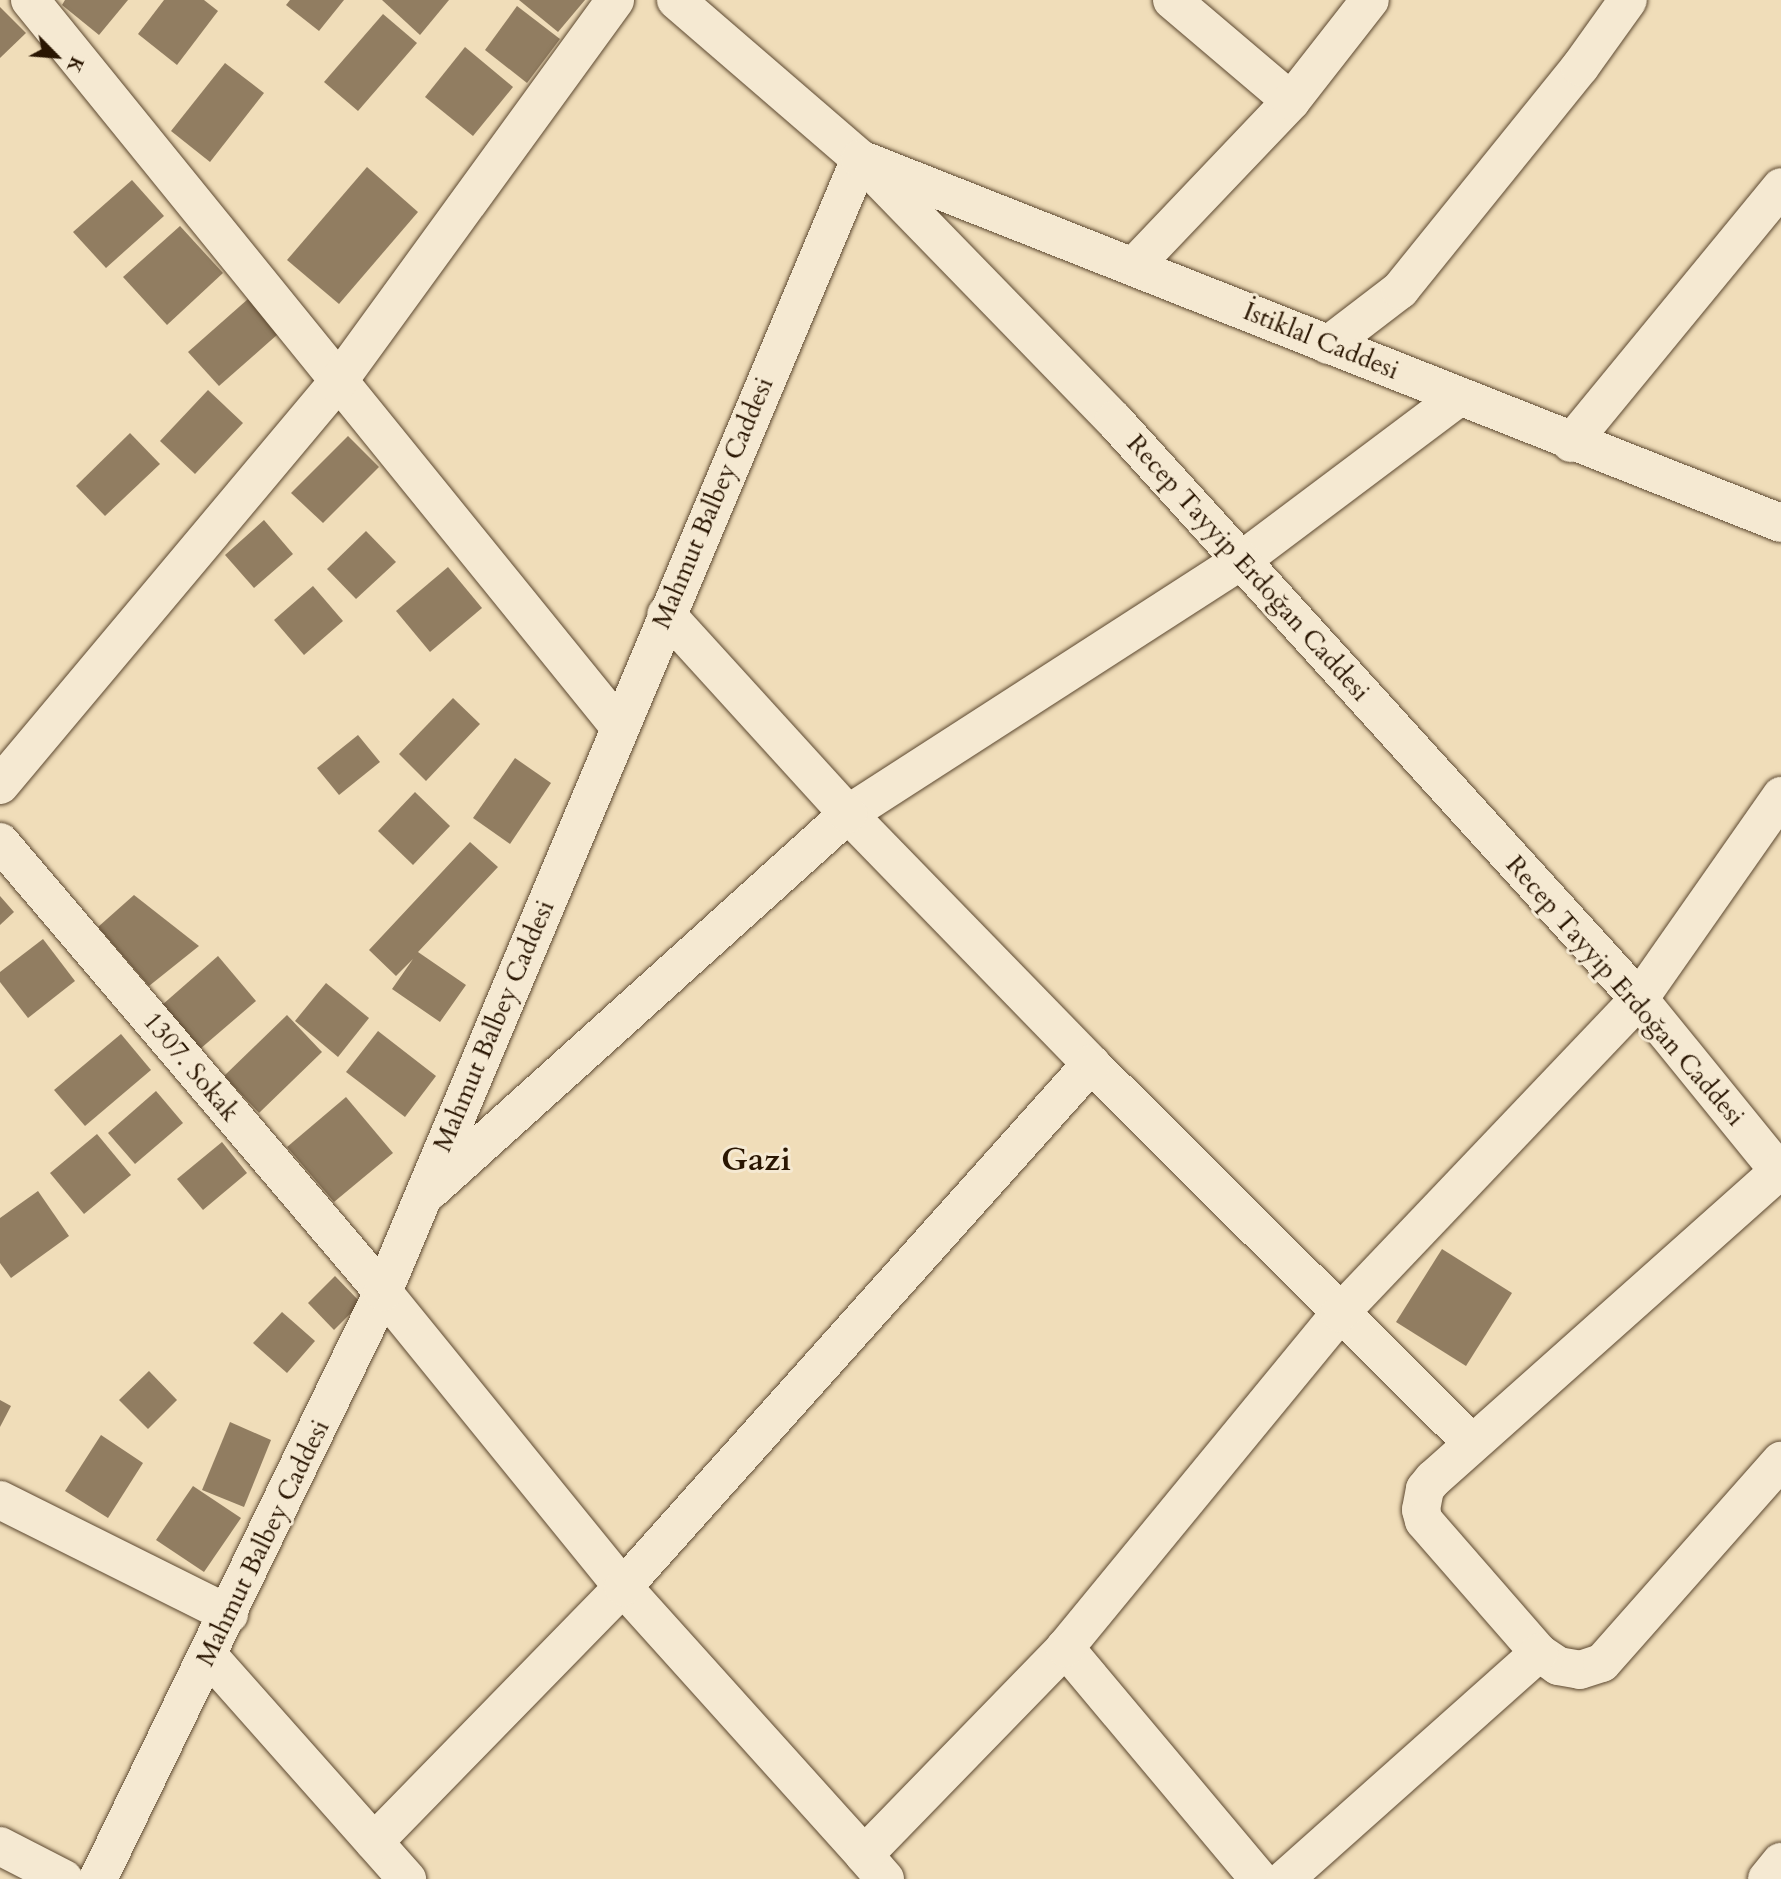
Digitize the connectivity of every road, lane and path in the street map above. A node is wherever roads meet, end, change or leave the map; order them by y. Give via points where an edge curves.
1 (30, 0) edge
2 (615, 0) edge
3 (676, 0) edge
4 (1172, 0) edge
5 (1370, 0) edge
6 (1628, 0) edge
7 (1292, 101) junction
8 (860, 159) junction
9 (1781, 187) edge
10 (1135, 265) junction
11 (1328, 345) junction
12 (337, 383) junction
13 (1459, 397) junction
14 (1571, 443) junction
15 (1781, 523) edge
16 (1242, 560) junction
17 (666, 614) junction
18 (618, 725) junction
19 (0, 785) edge
20 (1781, 796) edge
21 (848, 814) junction
22 (0, 842) edge
23 (1639, 999) junction
24 (1091, 1064) junction
25 (1780, 1172) edge
26 (422, 1198) junction
27 (383, 1292) junction
28 (1339, 1313) junction
29 (1472, 1443) junction
30 (1781, 1461) edge
31 (0, 1500) edge
32 (623, 1587) junction
33 (229, 1614) junction
34 (1065, 1648) junction
35 (1539, 1653) junction
36 (208, 1655) junction
37 (374, 1842) junction
38 (0, 1846) edge
39 (1781, 1862) edge
40 (875, 1867) edge
41 (64, 1879) edge
42 (98, 1879) edge
43 (407, 1879) edge
44 (1259, 1879) edge
45 (1285, 1879) edge
46 (1767, 1879) edge

1 - 12 street
2 - 12 street
3 - 8 street, Recep Tayyip Erdoğan Caddesi
4 - 7 street
5 - 7 street
6 - 11 street via 1580,67 1400,290
7 - 10 street
8 - 10 street, İstiklal Caddesi
8 - 16 street, Recep Tayyip Erdoğan Caddesi via 1114,420
8 - 17 street, Mahmut Balbey Caddesi
9 - 14 street
10 - 11 street, İstiklal Caddesi
11 - 13 street, İstiklal Caddesi
12 - 18 street
12 - 19 street
13 - 14 street, İstiklal Caddesi
13 - 16 street
14 - 15 street, İstiklal Caddesi
16 - 21 street
16 - 23 street, Recep Tayyip Erdoğan Caddesi
17 - 18 street, Mahmut Balbey Caddesi
17 - 21 street
18 - 26 street, Mahmut Balbey Caddesi
20 - 23 street
21 - 24 street
21 - 26 street
22 - 27 street, 1307. Sokak
23 - 25 street, Recep Tayyip Erdoğan Caddesi
23 - 28 street
24 - 28 street
24 - 32 street
25 - 29 street
26 - 27 street, Mahmut Balbey Caddesi
27 - 32 street, 1307. Sokak
27 - 33 street, Mahmut Balbey Caddesi
28 - 29 street
28 - 34 street
29 - 35 street via 1425,1489 1424,1521
30 - 35 street via 1602,1663 1569,1669
31 - 33 street
32 - 37 street
32 - 40 street, 1307. Sokak
33 - 36 street, Mahmut Balbey Caddesi
34 - 40 street
34 - 44 street
35 - 45 street
36 - 37 street
36 - 42 street, Mahmut Balbey Caddesi
37 - 43 street
38 - 41 street
39 - 46 street

